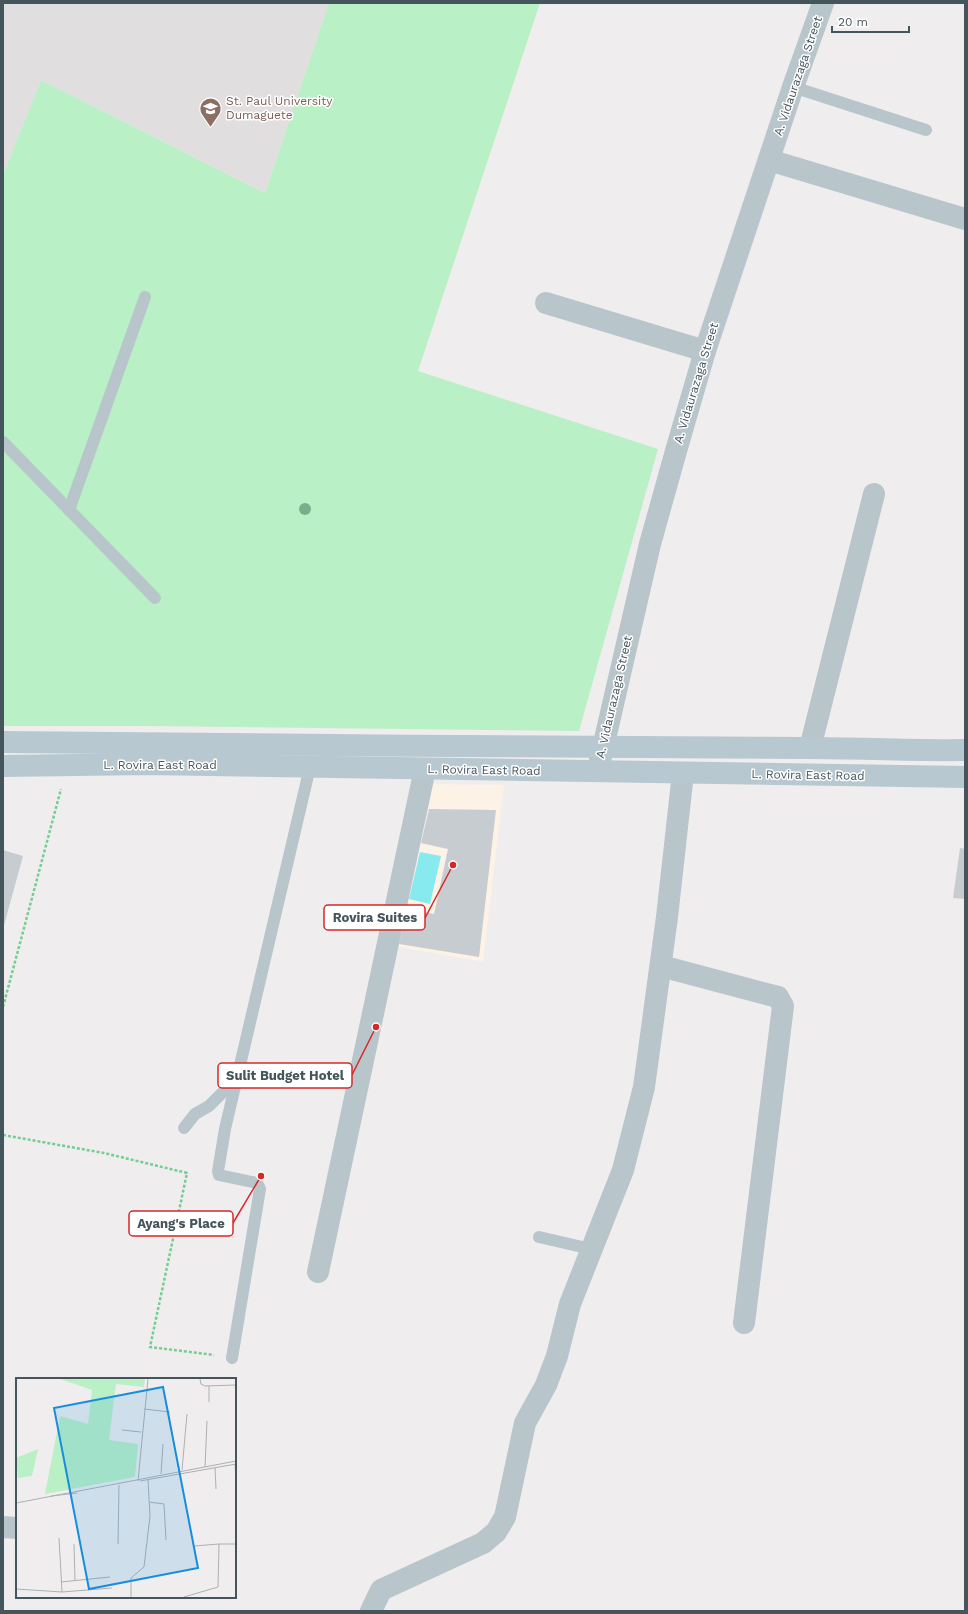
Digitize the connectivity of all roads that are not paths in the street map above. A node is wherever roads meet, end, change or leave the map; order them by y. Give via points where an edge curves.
1 (822, 3) edge
2 (793, 88) junction
3 (926, 130) dead end
4 (769, 160) junction
5 (965, 219) edge
6 (145, 297) dead end
7 (546, 303) dead end
8 (705, 351) junction
9 (3, 442) edge
10 (874, 494) dead end
11 (69, 510) junction
12 (155, 598) dead end
13 (3, 742) edge
14 (602, 748) junction
15 (810, 748) junction
16 (965, 750) edge
17 (916, 751) junction
18 (3, 766) edge
19 (310, 767) junction
20 (425, 769) junction
21 (598, 772) junction
22 (683, 773) junction
23 (914, 776) junction
24 (965, 777) edge
25 (660, 966) junction
26 (235, 1086) junction
27 (184, 1128) dead end
28 (539, 1237) dead end
29 (591, 1249) junction
30 (318, 1272) dead end
31 (744, 1323) dead end
32 (232, 1358) road end
33 (3, 1527) edge
34 (16, 1528) edge
35 (371, 1611) edge

1 - 2 street, A. Vidaurazaga Street
2 - 3 lane
2 - 4 street, A. Vidaurazaga Street
4 - 5 street
4 - 8 street, A. Vidaurazaga Street
6 - 11 lane
7 - 8 street
8 - 14 street, A. Vidaurazaga Street via 650,544
9 - 11 lane
10 - 15 street
11 - 12 lane
13 - 14 main road, L. Rovira East Road
14 - 15 main road, L. Rovira East Road
14 - 21 street, A. Vidaurazaga Street
15 - 17 main road, L. Rovira East Road
16 - 17 main road, L. Rovira East Road
17 - 23 main road
18 - 19 main road, L. Rovira East Road via 148,764
19 - 20 main road, L. Rovira East Road
19 - 26 lane
20 - 21 main road, L. Rovira East Road
20 - 30 street
21 - 22 main road, L. Rovira East Road
22 - 23 main road, L. Rovira East Road
22 - 25 street
23 - 24 main road, L. Rovira East Road
25 - 29 street via 644,1087 622,1170
25 - 31 street via 778,996 783,1006
26 - 27 lane via 224,1091 209,1106 195,1114
26 - 32 lane via 218,1173 257,1183 260,1189
28 - 29 lane
29 - 35 street via 570,1304 557,1356 546,1386 525,1423 505,1517 496,1532 483,1543 381,1590
33 - 34 street

